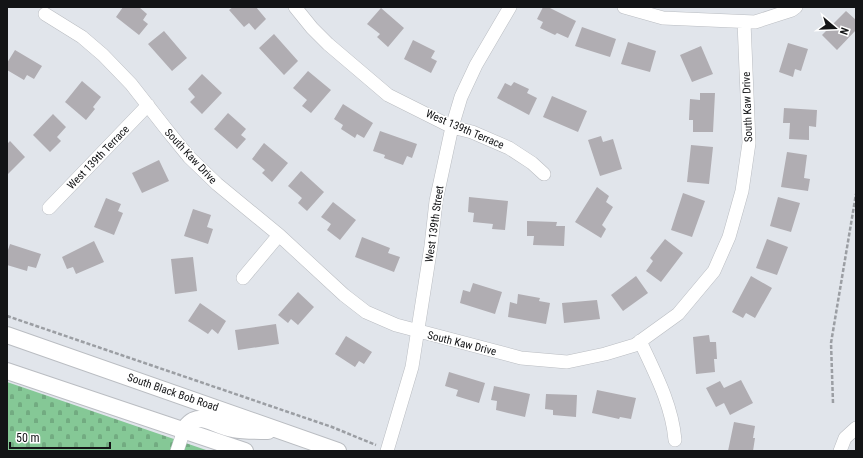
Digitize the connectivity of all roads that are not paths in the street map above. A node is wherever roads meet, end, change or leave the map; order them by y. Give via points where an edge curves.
1 (295, 7) edge
2 (510, 7) edge
3 (624, 7) edge
4 (796, 7) edge
5 (45, 14) dead end
6 (744, 22) junction
7 (148, 105) junction
8 (452, 127) junction
9 (544, 174) dead end
10 (49, 208) dead end
11 (279, 235) junction
12 (243, 278) dead end
13 (418, 332) junction
14 (7, 335) edge
15 (640, 341) junction
16 (7, 370) edge
17 (856, 428) edge
18 (184, 430) junction
19 (288, 432) junction
20 (675, 440) dead end
21 (210, 445) edge
22 (387, 450) edge
23 (176, 451) edge
24 (245, 451) edge
25 (338, 451) edge
26 (840, 451) edge

1 - 8 street, West 139th Terrace via 328,44 388,95
2 - 8 street, West 139th Street via 460,97
3 - 6 street via 663,18
4 - 6 street via 755,22
5 - 7 street, South Kaw Drive via 82,37 103,55
6 - 15 street, South Kaw Drive via 749,143 742,191 729,237 714,271 678,314
7 - 10 street, West 139th Terrace
7 - 11 street, South Kaw Drive via 189,157 217,184
8 - 9 street, West 139th Terrace via 472,132 509,148
8 - 13 street, West 139th Street via 436,201
11 - 12 street
11 - 13 street, South Kaw Drive via 366,312
13 - 15 street, South Kaw Drive via 521,358 567,362 605,354 635,345
13 - 22 street, West 139th Street via 412,367
14 - 19 main road, South Black Bob Road
15 - 20 street via 666,397 674,424
16 - 18 main road
17 - 26 street via 845,438
18 - 19 main road via 188,423 204,419 232,429
18 - 21 main road
18 - 23 street
19 - 25 main road, South Black Bob Road
21 - 24 main road

